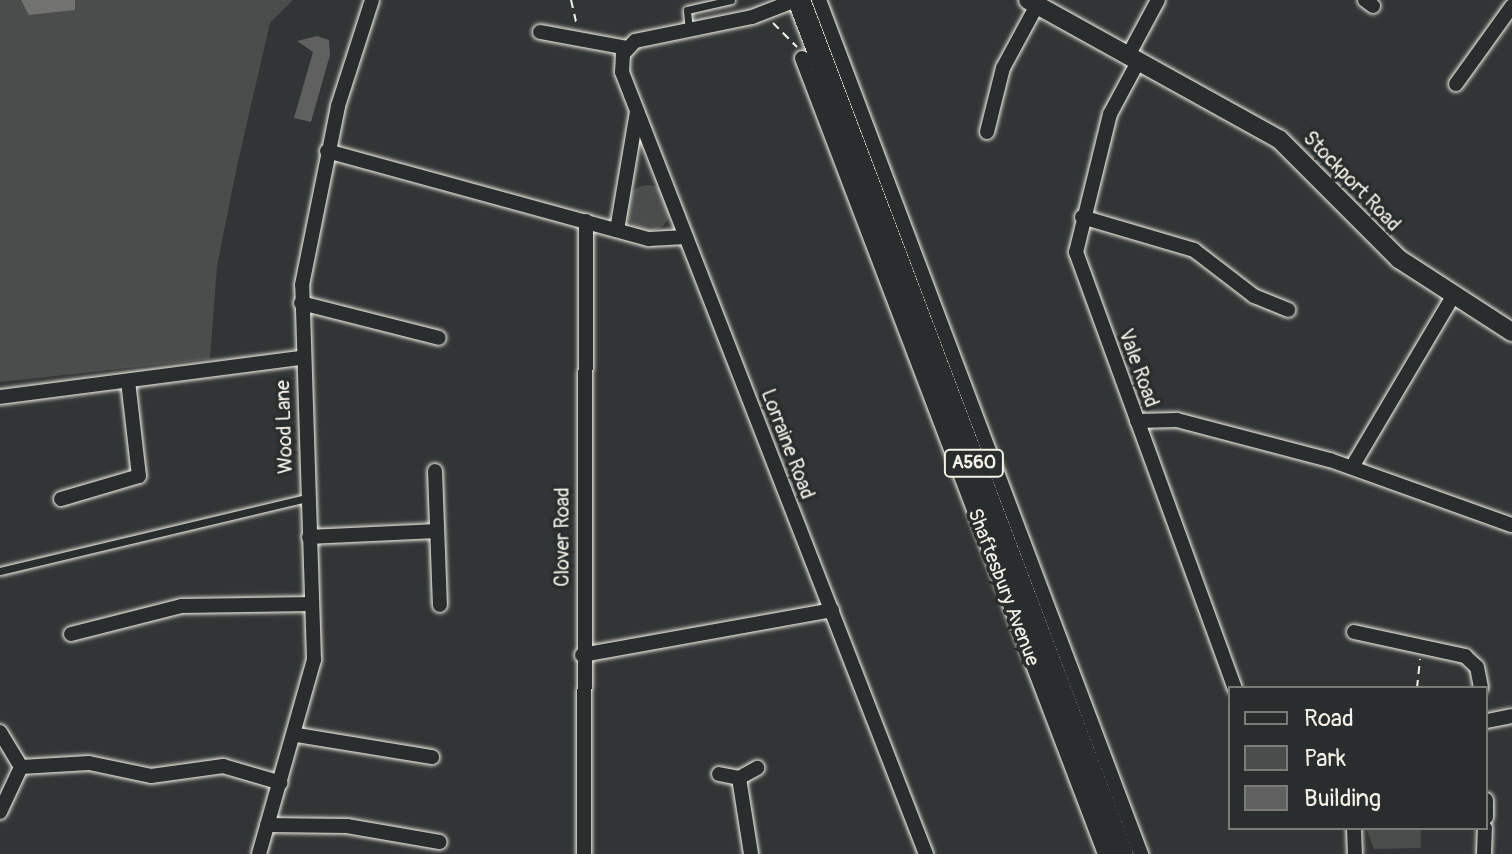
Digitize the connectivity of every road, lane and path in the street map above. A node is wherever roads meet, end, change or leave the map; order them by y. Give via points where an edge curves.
1 (372, 0) edge
2 (571, 0) edge
3 (731, 0) edge
4 (798, 0) edge
5 (819, 0) edge
6 (1158, 0) edge
7 (1033, 2) edge
8 (1511, 3) edge
9 (762, 7) edge
10 (689, 30) junction
11 (540, 32) dead end
12 (579, 40) junction
13 (627, 48) junction
14 (817, 57) junction
15 (1134, 57) junction
16 (1456, 84) dead end
17 (826, 93) junction
18 (637, 111) junction
19 (987, 132) dead end
20 (327, 151) junction
21 (1082, 217) junction
22 (586, 221) junction
23 (617, 230) junction
24 (686, 237) junction
25 (1453, 296) junction
26 (301, 303) junction
27 (1288, 310) dead end
28 (1512, 332) edge
29 (439, 338) dead end
30 (302, 358) junction
31 (128, 381) junction
32 (0, 397) edge
33 (1137, 421) junction
34 (1352, 467) junction
35 (435, 471) dead end
36 (306, 498) junction
37 (61, 499) dead end
38 (1512, 525) edge
39 (436, 531) junction
40 (309, 537) junction
41 (0, 571) edge
42 (312, 604) junction
43 (440, 605) dead end
44 (832, 610) junction
45 (1352, 632) dead end
46 (71, 635) dead end
47 (1421, 650) junction
48 (582, 655) junction
49 (1234, 686) edge
50 (1417, 686) edge
51 (1480, 686) edge
52 (1512, 716) edge
53 (1488, 722) edge
54 (0, 732) edge
55 (297, 735) junction
56 (432, 757) dead end
57 (21, 767) junction
58 (757, 768) dead end
59 (719, 774) dead end
60 (739, 778) junction
61 (281, 783) junction
62 (1108, 792) junction
63 (0, 812) edge
64 (267, 825) junction
65 (1354, 830) edge
66 (1485, 830) edge
67 (440, 844) edge
68 (259, 854) edge
69 (584, 854) edge
70 (751, 854) edge
71 (926, 854) edge
72 (1105, 854) edge
73 (1122, 854) edge
74 (1141, 854) edge
75 (1355, 854) edge
76 (1484, 854) edge

1 - 20 street, Wood Lane
2 - 12 path
3 - 10 lane via 687,10
4 - 9 street
4 - 14 highway, Shaftesbury Avenue / A560
5 - 14 street, Shaftesbury Avenue
6 - 15 street, Vale Road
7 - 15 main road, Stockport Road
7 - 19 street via 1003,68
8 - 16 street
9 - 10 street
9 - 14 path
10 - 13 street
11 - 12 street
12 - 13 street
13 - 18 street, Lorraine Road via 622,72
14 - 17 highway, Shaftesbury Avenue / A560
14 - 62 street, Shaftesbury Avenue
15 - 21 street, Vale Road via 1110,114
15 - 25 main road, Stockport Road via 1287,145 1375,238
17 - 62 highway, Shaftesbury Avenue / A560
17 - 72 street, Shaftesbury Avenue
18 - 23 street
18 - 24 street, Lorraine Road
20 - 22 street
20 - 26 street, Wood Lane
21 - 27 street via 1194,250 1254,296
21 - 33 street, Vale Road via 1076,252
22 - 23 street
22 - 48 street, Clover Road
23 - 24 street via 660,241
24 - 44 street, Lorraine Road
25 - 28 main road, Stockport Road
25 - 34 street
26 - 29 street
26 - 30 street, Wood Lane
30 - 31 street
30 - 36 street, Wood Lane
31 - 32 street
31 - 37 street via 139,476
33 - 34 street via 1177,420
33 - 49 street, Vale Road
34 - 38 street
35 - 39 street
36 - 40 street, Wood Lane
36 - 41 lane via 233,511
39 - 40 street
39 - 43 street
40 - 42 street, Wood Lane
42 - 46 street via 182,606
42 - 55 street, Wood Lane via 313,673
44 - 48 street
44 - 71 street, Lorraine Road
45 - 47 street
47 - 50 path
47 - 51 street via 1469,657
48 - 69 street, Clover Road
52 - 53 street
54 - 57 street
55 - 56 street
55 - 61 street, Wood Lane
57 - 61 street via 89,763 151,776 223,766
57 - 63 street
58 - 60 street
59 - 60 street
60 - 70 street
61 - 64 street, Wood Lane
62 - 73 highway, Shaftesbury Avenue / A560
62 - 74 street, Shaftesbury Avenue
64 - 67 street via 347,826
64 - 68 street, Wood Lane
65 - 75 street
66 - 76 street

